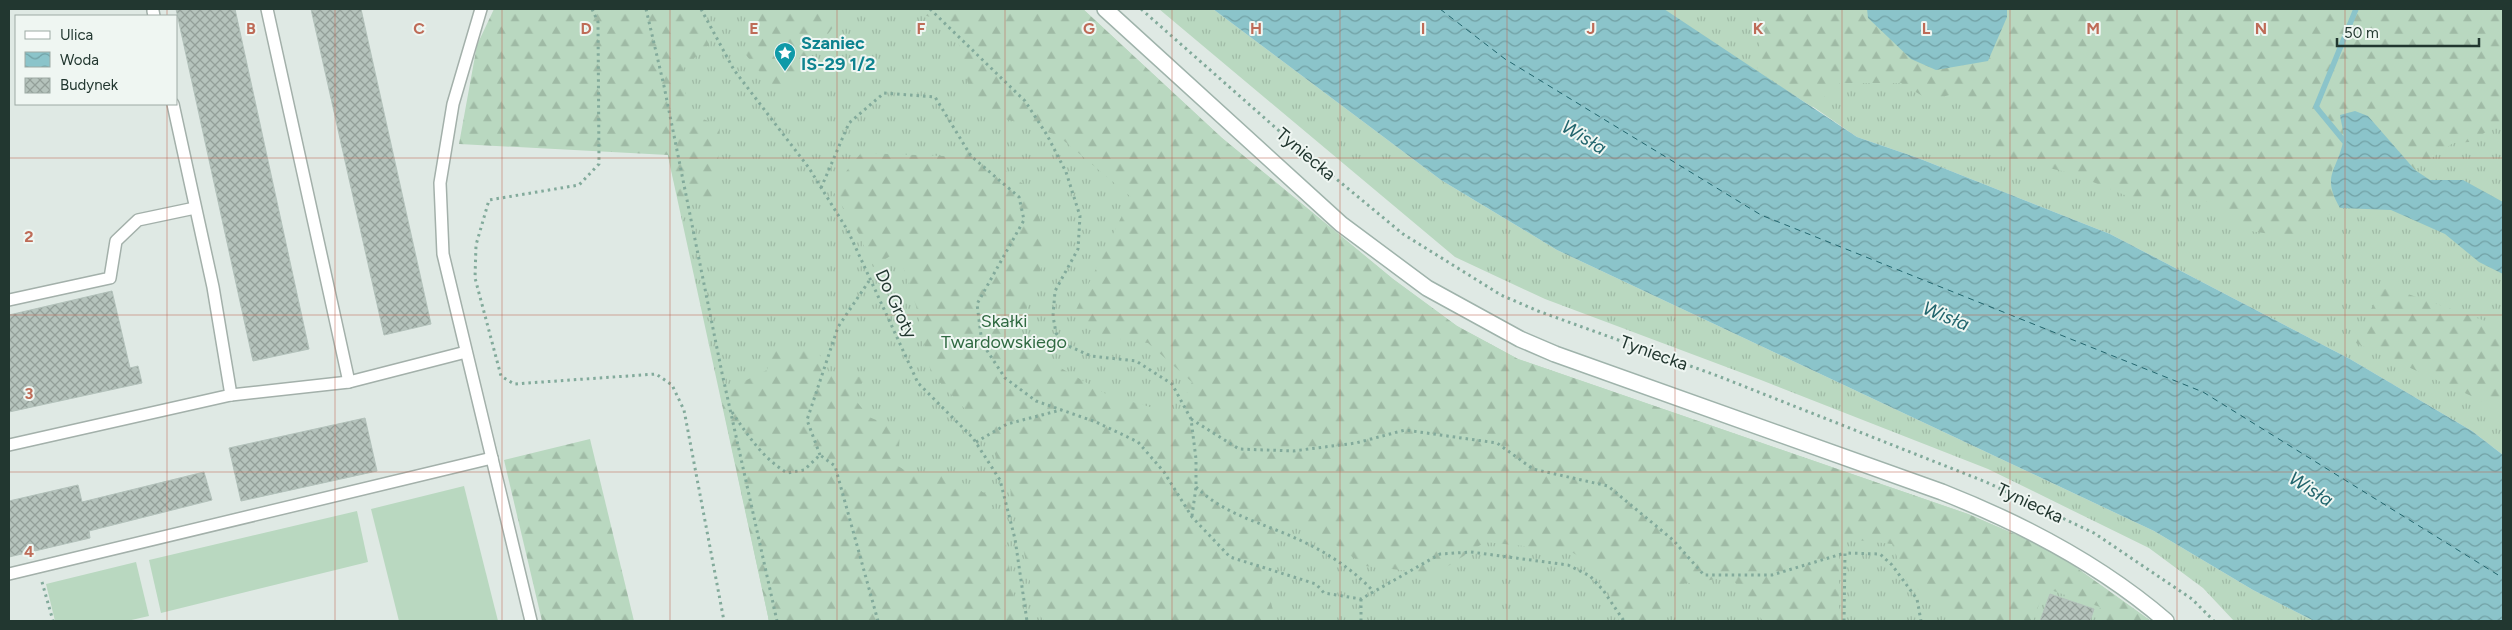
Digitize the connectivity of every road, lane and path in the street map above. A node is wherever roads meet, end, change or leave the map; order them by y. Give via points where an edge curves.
1 (267, 9) edge
2 (481, 9) edge
3 (592, 9) edge
4 (646, 9) edge
5 (701, 9) edge
6 (930, 9) edge
7 (1105, 9) edge
8 (1141, 9) edge
9 (173, 105) edge
10 (821, 188) junction
11 (195, 208) junction
12 (869, 280) junction
13 (9, 300) edge
14 (466, 352) junction
15 (349, 382) junction
16 (231, 395) junction
17 (1062, 410) junction
18 (731, 411) junction
19 (1190, 419) junction
20 (976, 442) junction
21 (9, 445) edge
22 (820, 455) junction
23 (492, 458) junction
24 (1196, 487) junction
25 (1192, 517) junction
26 (1845, 553) junction
27 (9, 574) edge
28 (42, 582) dead end
29 (1374, 592) junction
30 (1361, 599) junction
31 (53, 621) edge
32 (531, 621) edge
33 (724, 621) edge
34 (777, 621) edge
35 (878, 621) edge
36 (1027, 621) edge
37 (1361, 621) edge
38 (1624, 621) edge
39 (1844, 621) edge
40 (1921, 621) edge
41 (2166, 621) edge
42 (2214, 621) edge

1 - 15 lane
2 - 14 lane via 452,104 440,183 443,254
3 - 33 path via 598,22 599,164 580,186 490,200 476,245 475,278 501,376 514,384 656,374 672,385 684,410
4 - 18 path
5 - 10 path, Do Groty via 734,70
6 - 19 path via 1025,101 1048,135 1066,172 1080,216 1078,249 1055,291 1053,316 1056,332 1064,344 1090,356 1136,361 1172,384
7 - 41 street, Tyniecka via 1341,224 1427,288 1520,339 1555,354 2000,515 2088,564
8 - 42 path, Tyniecka via 1294,144 1403,234 1501,295 1986,482 2094,533 2192,599
9 - 11 lane
10 - 12 path, Do Groty via 848,231
10 - 17 path via 849,123 884,93 936,97 970,156 1019,197 1024,220 977,304 982,343 1005,378 1036,400
11 - 13 lane via 138,220 116,241 110,278
11 - 16 lane
12 - 20 path, Do Groty via 918,383
12 - 22 path via 838,327 807,420
14 - 15 lane
14 - 23 lane
15 - 16 lane
16 - 21 lane
17 - 20 path via 1007,424
17 - 25 path via 1138,442 1164,472
18 - 22 path via 753,444 788,473 804,470
18 - 34 path
19 - 24 path
19 - 26 path via 1239,449 1293,451 1356,443 1405,430 1497,443 1534,468 1608,486 1673,540 1704,575 1772,575
20 - 36 path, Do Groty via 1000,480 1015,539
22 - 35 path via 835,466
23 - 27 lane
23 - 32 lane
24 - 25 path
24 - 29 path via 1212,502 1323,551 1347,566
25 - 30 path via 1230,557 1316,584 1324,593
26 - 39 path
26 - 40 path via 1880,554 1917,599
28 - 31 path
29 - 30 path
29 - 38 path via 1440,554 1471,552 1568,565 1590,576 1604,590
30 - 37 path

